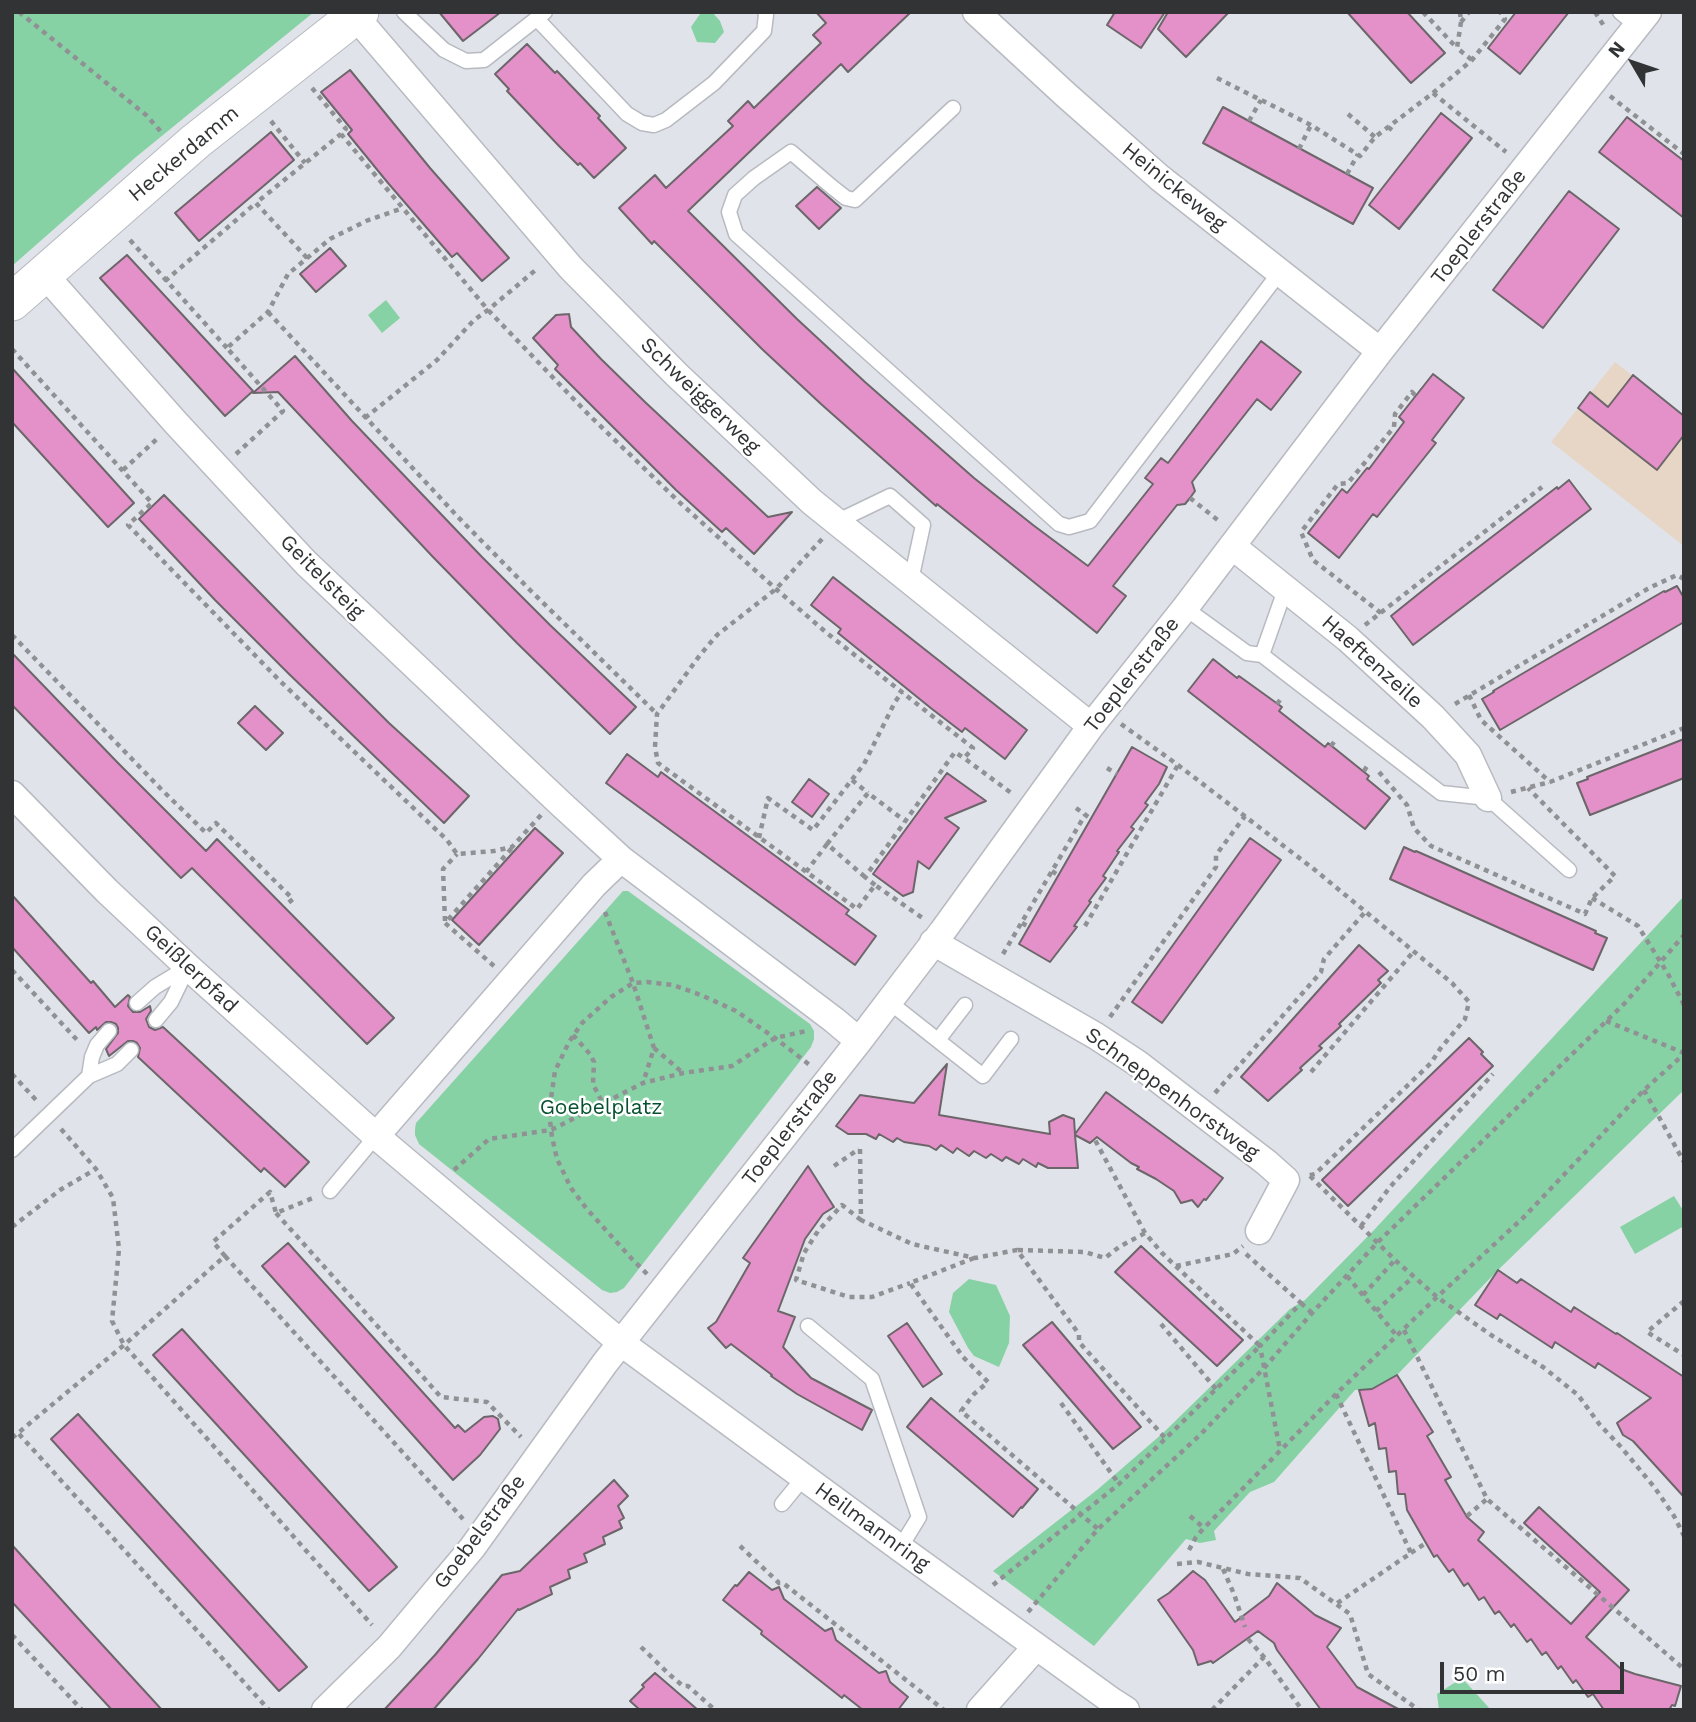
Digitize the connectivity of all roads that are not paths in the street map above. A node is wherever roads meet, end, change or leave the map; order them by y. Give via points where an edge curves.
1 (404, 12) edge
2 (765, 12) edge
3 (976, 12) edge
4 (357, 14) edge
5 (541, 15) edge
6 (1635, 17) edge
7 (953, 107) dead end
8 (1280, 272) junction
9 (44, 274) junction
10 (12, 302) edge
11 (1380, 351) junction
12 (836, 522) junction
13 (1233, 546) junction
14 (909, 581) junction
15 (1286, 587) junction
16 (1185, 608) junction
17 (1262, 655) junction
18 (1097, 719) junction
19 (12, 794) edge
20 (1489, 798) junction
21 (621, 859) junction
22 (1569, 870) dead end
23 (937, 937) junction
24 (188, 967) junction
25 (888, 1001) junction
26 (136, 1003) dead end
27 (965, 1005) dead end
28 (156, 1020) dead end
29 (109, 1031) dead end
30 (1011, 1039) dead end
31 (938, 1040) junction
32 (859, 1041) junction
33 (131, 1050) dead end
34 (89, 1076) junction
35 (376, 1136) junction
36 (12, 1150) edge
37 (330, 1191) road end
38 (1250, 1240) road end
39 (808, 1326) dead end
40 (620, 1342) junction
41 (804, 1477) junction
42 (782, 1504) dead end
43 (900, 1548) junction
44 (1036, 1647) junction
45 (326, 1710) edge
46 (980, 1710) edge
47 (1126, 1710) edge

1 - 5 lane via 444,50 466,61 484,60
2 - 5 lane via 764,31 714,83 654,124 627,114
3 - 8 street, Heinickeweg via 1160,178
4 - 9 street, Heckerdamm via 196,141
4 - 12 street, Schweiggerweg via 571,268 677,375
6 - 11 street, Toeplerstraße via 1593,83
7 - 8 lane via 855,200 846,198 791,152 735,195 729,212 736,234 1059,524 1069,527 1090,521
8 - 11 street, Heinickeweg
9 - 10 street, Heckerdamm
9 - 21 street, Geitelsteig via 306,563
11 - 13 street, Toeplerstraße
12 - 14 street, Schweiggerweg
12 - 14 lane via 890,496 923,525
13 - 15 street, Haeftenzeile
13 - 16 street, Toeplerstraße
14 - 18 street, Schweiggerweg
15 - 17 lane
15 - 20 street, Haeftenzeile via 1433,717 1468,755
16 - 17 lane via 1247,653
16 - 18 street, Toeplerstraße
17 - 20 lane via 1441,793
18 - 23 street, Toeplerstraße
19 - 24 street, Geißlerpfad
20 - 22 lane
21 - 32 street
21 - 35 street
23 - 25 street, Toeplerstraße
23 - 38 street, Schneppenhorstweg via 1137,1063 1267,1163 1298,1177
24 - 26 lane
24 - 28 lane via 171,1002
24 - 35 street, Geißlerpfad
25 - 31 lane
25 - 32 street, Toeplerstraße
27 - 31 lane
29 - 34 lane via 97,1045
30 - 31 lane via 983,1076
32 - 40 street, Toeplerstraße
33 - 34 lane via 117,1064
34 - 36 lane
35 - 37 lane
35 - 40 street
39 - 43 lane via 872,1379 919,1517
40 - 41 street, Heilmannring
40 - 45 street, Goebelstraße via 472,1548 389,1647
41 - 42 lane
41 - 43 street, Heilmannring
43 - 44 street, Heilmannring
44 - 46 street
44 - 47 street, Heilmannring

